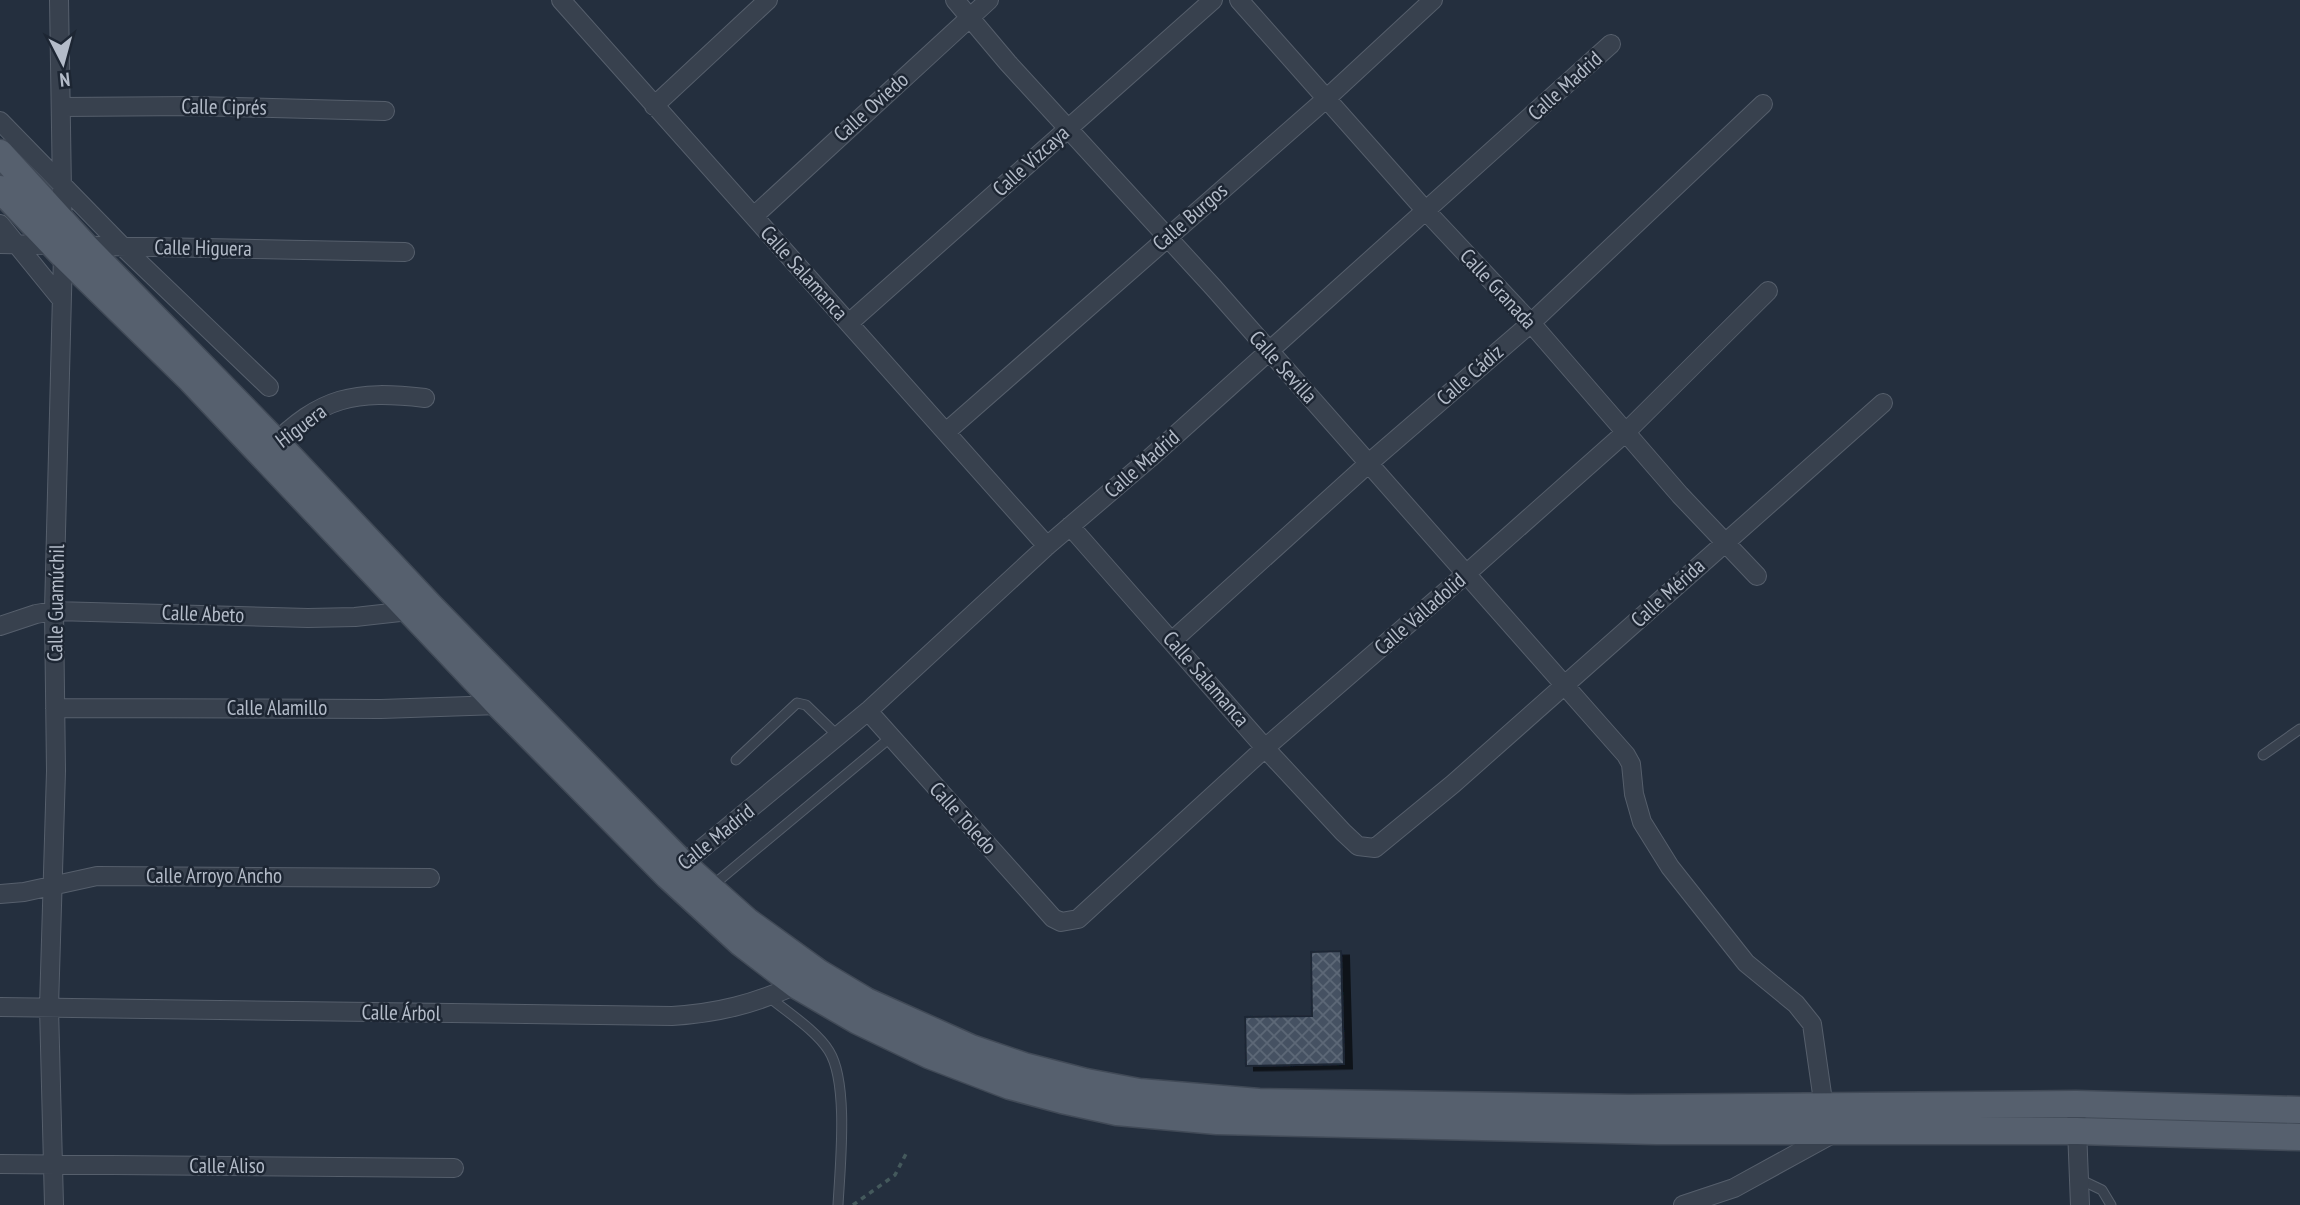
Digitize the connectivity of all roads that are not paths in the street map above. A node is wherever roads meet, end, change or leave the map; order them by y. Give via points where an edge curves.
1 (60, 0) edge
2 (561, 0) edge
3 (955, 0) edge
4 (989, 0) edge
5 (1213, 0) edge
6 (1239, 0) edge
7 (1433, 0) edge
8 (761, 2) edge
9 (970, 18) junction
10 (1611, 44) dead end
11 (1327, 98) junction
12 (1763, 104) dead end
13 (654, 106) junction
14 (62, 107) junction
15 (385, 111) dead end
16 (0, 121) edge
17 (1068, 127) junction
18 (0, 153) edge
19 (63, 186) junction
20 (0, 189) edge
21 (1426, 211) junction
22 (754, 216) junction
23 (0, 225) edge
24 (1167, 237) junction
25 (65, 242) junction
26 (8, 243) edge
27 (123, 247) junction
28 (405, 252) dead end
29 (1768, 291) dead end
30 (61, 299) junction
31 (849, 323) junction
32 (1531, 323) junction
33 (1269, 352) junction
34 (269, 387) dead end
35 (425, 398) dead end
36 (1883, 403) dead end
37 (946, 432) junction
38 (1626, 432) junction
39 (270, 449) junction
40 (1369, 463) junction
41 (1070, 526) junction
42 (1724, 543) junction
43 (1047, 546) junction
44 (1466, 574) junction
45 (1757, 576) dead end
46 (54, 611) junction
47 (409, 611) junction
48 (0, 626) edge
49 (1172, 640) junction
50 (1564, 686) junction
51 (499, 705) junction
52 (55, 708) junction
53 (868, 711) junction
54 (2300, 729) edge
55 (838, 736) junction
56 (891, 737) junction
57 (1265, 748) junction
58 (2263, 755) dead end
59 (736, 760) dead end
60 (1343, 832) joint
61 (676, 870) junction
62 (430, 878) dead end
63 (51, 886) junction
64 (710, 888) junction
65 (0, 894) edge
66 (1061, 922) joint
67 (796, 985) junction
68 (769, 997) junction
69 (0, 1007) edge
70 (50, 1007) junction
71 (2076, 1104) junction
72 (1824, 1108) junction
73 (2300, 1110) edge
74 (2077, 1131) junction
75 (1836, 1132) junction
76 (2300, 1137) edge
77 (0, 1164) edge
78 (53, 1165) junction
79 (454, 1168) dead end
80 (2079, 1179) junction
81 (54, 1205) edge
82 (838, 1205) edge
83 (1683, 1205) edge
84 (2080, 1205) edge
85 (2111, 1205) edge

1 - 14 street, Calle Guamúchil
2 - 13 street, Calle Salamanca
3 - 9 street, Calle Sevilla
4 - 9 street, Calle Oviedo
5 - 17 street, Calle Vizcaya
6 - 11 street, Calle Granada
7 - 11 street, Calle Burgos
8 - 13 street
9 - 17 street, Calle Sevilla
9 - 22 street, Calle Oviedo
10 - 21 street, Calle Madrid
11 - 21 street, Calle Granada
11 - 24 street, Calle Burgos
12 - 32 street, Calle Cádiz
13 - 22 street, Calle Salamanca
14 - 15 street, Calle Ciprés
14 - 19 street, Calle Guamúchil
16 - 19 street
17 - 24 street, Calle Sevilla
17 - 31 street, Calle Vizcaya
18 - 25 main road
19 - 25 street, Calle Guamúchil
19 - 27 street
20 - 25 main road
21 - 32 street, Calle Granada
21 - 33 street, Calle Madrid
22 - 31 street, Calle Salamanca
23 - 26 street
24 - 33 street, Calle Sevilla
24 - 37 street, Calle Burgos
25 - 26 street, Calle Higuera
25 - 27 street, Calle Higuera
25 - 30 street, Calle Guamúchil
25 - 39 main road via 191,380
26 - 30 street
27 - 28 street, Calle Higuera
27 - 34 street
29 - 38 street, Calle Valladolid
30 - 46 street, Calle Guamúchil
31 - 37 street, Calle Salamanca
32 - 38 street, Calle Granada
32 - 40 street, Calle Cádiz
33 - 40 street, Calle Sevilla
33 - 41 street, Calle Madrid
35 - 39 street, Higuera via 384,393 348,397 310,414
36 - 42 street, Calle Mérida
37 - 43 street, Calle Salamanca
38 - 42 street, Calle Granada
38 - 44 street, Calle Valladolid
39 - 47 main road
39 - 61 main road via 422,597
40 - 44 street, Calle Sevilla
40 - 49 street, Calle Cádiz
41 - 43 street, Calle Madrid
41 - 49 street, Calle Salamanca
42 - 45 street, Calle Granada
42 - 50 street, Calle Mérida
43 - 53 street, Calle Madrid
44 - 50 street, Calle Sevilla
44 - 57 street, Calle Valladolid
46 - 47 street, Calle Abeto via 308,618
46 - 48 street, Calle Abeto
46 - 52 street, Calle Guamúchil
47 - 51 main road
49 - 57 street, Calle Salamanca
50 - 60 street, Calle Mérida via 1385,843 1375,848 1358,846
50 - 72 street, Calle Sevilla via 1631,764 1642,822 1670,867 1746,963 1796,1004 1812,1024
51 - 52 street, Calle Alamillo
51 - 61 main road
52 - 63 street, Calle Guamúchil
53 - 55 street, Calle Madrid
53 - 56 street, Calle Toledo
54 - 58 lane
55 - 59 lane via 797,702
55 - 61 street, Calle Madrid
56 - 64 lane
56 - 66 street, Calle Toledo via 1044,909
57 - 60 street, Calle Salamanca
57 - 66 street, Calle Valladolid via 1086,914
61 - 64 main road
61 - 67 main road via 741,943
62 - 63 street, Calle Arroyo Ancho via 97,876
63 - 65 street, Calle Arroyo Ancho
63 - 70 street, Calle Guamúchil
64 - 72 main road via 796,958 866,1001 971,1048 1086,1082 1175,1097 1259,1102
67 - 68 street, Calle Árbol
67 - 75 main road via 895,1040 965,1069 1010,1086 1116,1112 1343,1125
68 - 70 street, Calle Árbol via 711,1013 672,1016
68 - 82 lane via 821,1040 834,1062 841,1114
69 - 70 street, Calle Árbol
70 - 78 street, Calle Guamúchil
71 - 72 main road
71 - 73 main road
71 - 74 street
74 - 75 main road
74 - 76 main road
74 - 80 street
75 - 83 street via 1734,1188
77 - 78 street, Calle Aliso
78 - 79 street, Calle Aliso
78 - 81 street, Calle Guamúchil
80 - 84 street
80 - 85 lane via 2102,1190

